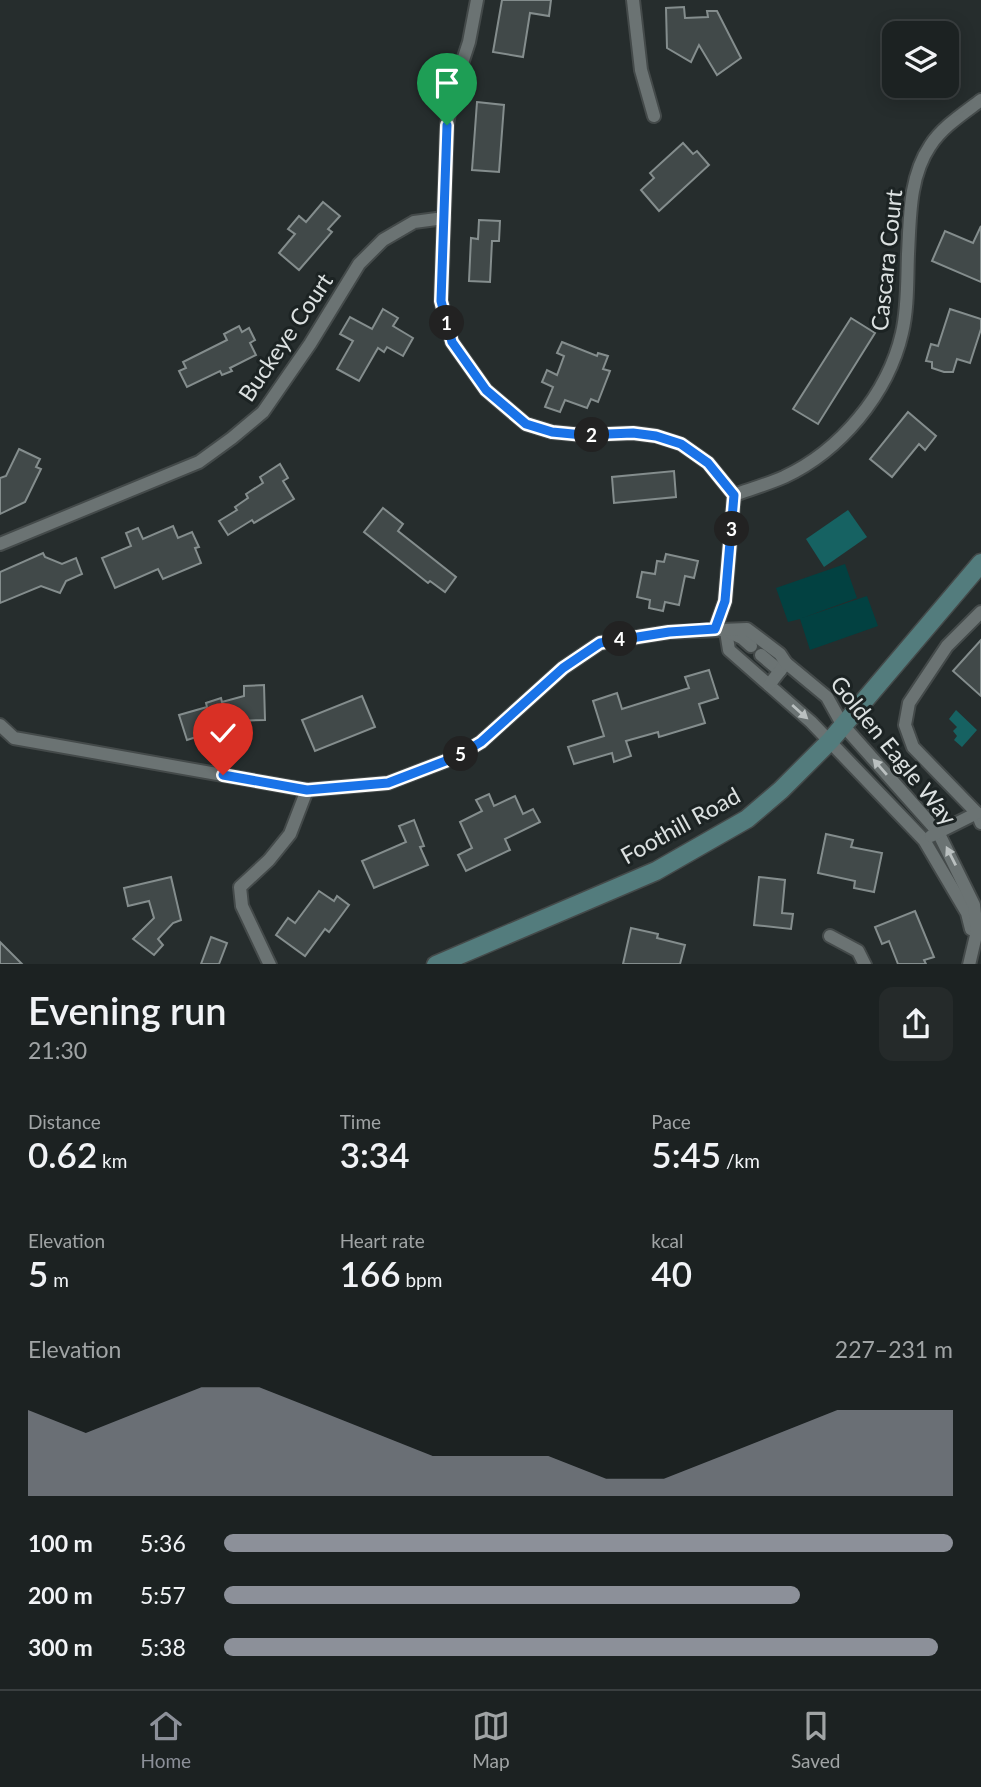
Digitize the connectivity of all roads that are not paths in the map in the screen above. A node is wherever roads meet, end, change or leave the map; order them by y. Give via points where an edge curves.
1 (477, 0) edge
2 (633, 0) edge
3 (981, 100) edge
4 (654, 116) dead end
5 (444, 218) junction
6 (734, 495) junction
7 (0, 544) edge
8 (981, 563) edge
9 (981, 612) edge
10 (720, 630) junction
11 (783, 667) junction
12 (769, 685) junction
13 (842, 724) junction
14 (0, 725) edge
15 (830, 741) junction
16 (307, 790) junction
17 (979, 818) edge
18 (937, 832) junction
19 (924, 840) junction
20 (830, 936) dead end
21 (975, 943) junction
22 (270, 964) edge
23 (436, 964) edge
24 (864, 964) edge
25 (969, 964) edge

1 - 5 street via 448,115
2 - 4 street via 641,70
3 - 6 street, Cascara Court via 953,120 930,145 915,182 902,333 874,397 828,450 786,476
5 - 6 street via 441,301 452,342 486,390 526,424 552,432 633,433 681,444 708,463
5 - 7 street, Buckeye Court via 414,222 383,240 359,264 263,412 232,438 199,462
6 - 10 street
8 - 13 main road, Foothill Road
9 - 17 street via 947,646 909,703 905,725 913,747
10 - 11 street, Golden Eagle Way via 742,638
10 - 11 street, Golden Eagle Way via 747,629 780,654
10 - 12 street, Golden Eagle Way via 729,650
10 - 16 street, Golden Eagle Way via 669,632 600,643 563,668 481,742 456,757 388,783
11 - 12 street
11 - 13 street, Golden Eagle Way via 827,697
12 -> 15 street, Golden Eagle Way
13 - 15 main road, Foothill Road
18 -> 13 street, Golden Eagle Way
14 - 16 street, Golden Eagle Way via 14,738
15 - 19 street, Golden Eagle Way
15 - 23 main road, Foothill Road via 754,814 702,846 648,875
16 - 22 street via 290,834 240,887 242,906
17 - 18 street
18 - 19 street
21 -> 18 street, Golden Eagle Way via 974,905
19 - 21 street, Golden Eagle Way via 967,913
20 - 24 street via 858,951
21 - 25 street, Golden Eagle Way

